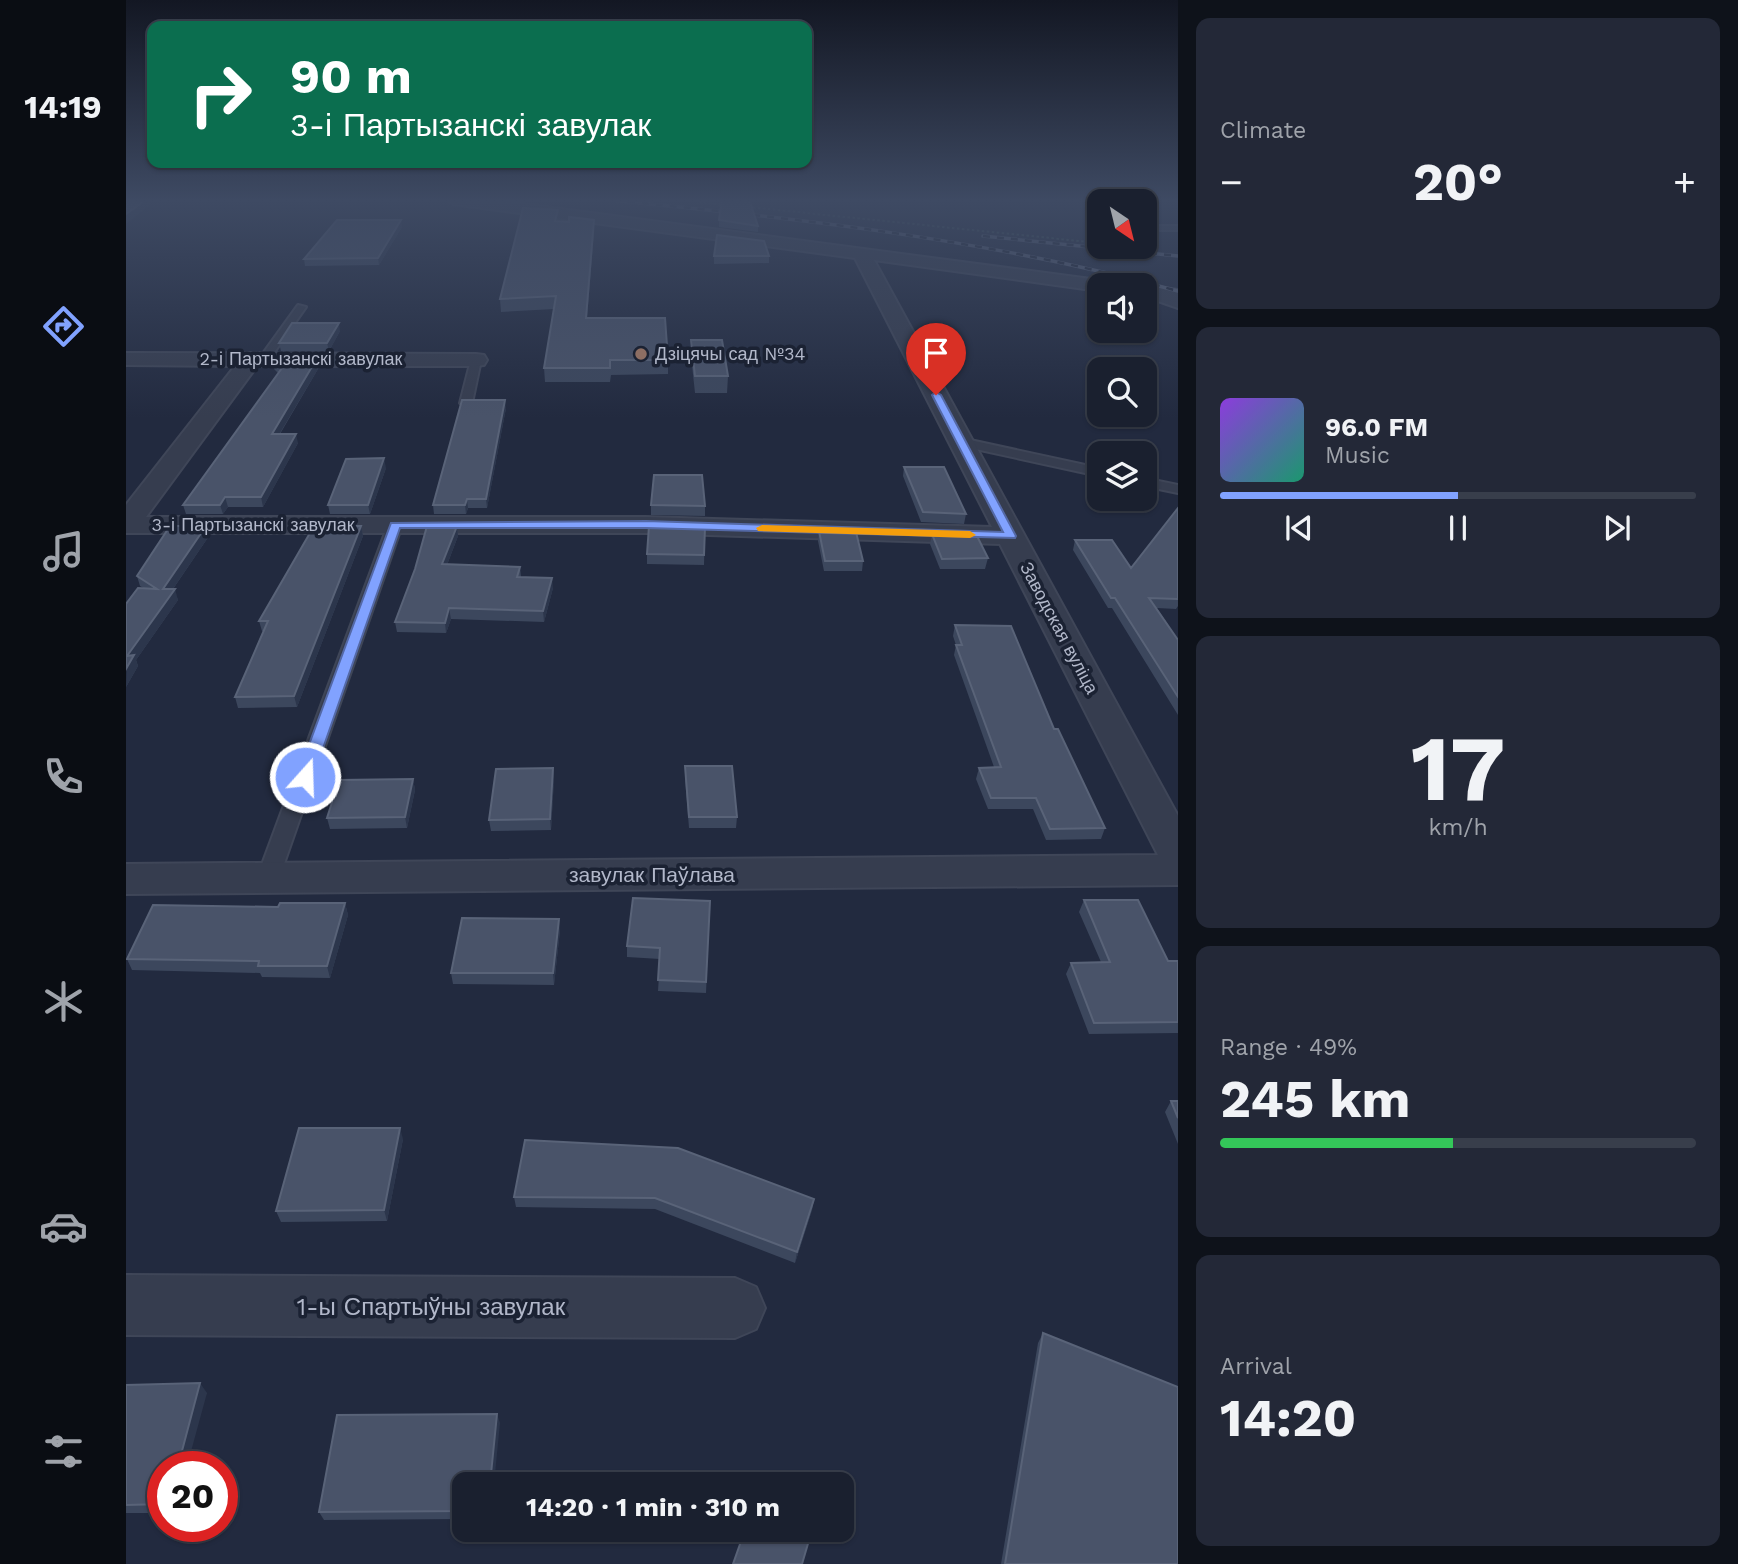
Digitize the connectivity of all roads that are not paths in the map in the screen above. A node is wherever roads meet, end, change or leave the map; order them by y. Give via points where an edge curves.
1 (871, 272) edge
2 (1000, 272) edge
3 (1087, 283) edge
4 (1157, 294) edge
5 (1178, 296) edge
6 (1157, 297) edge
7 (1178, 305) edge
8 (301, 307) dead end
9 (126, 359) edge
10 (258, 359) junction
11 (476, 360) joint
12 (466, 402) edge
13 (961, 442) junction
14 (1087, 469) edge
15 (1157, 485) edge
16 (1178, 489) edge
17 (126, 525) edge
18 (395, 525) junction
19 (1010, 536) junction
20 (1178, 854) edge
21 (1178, 870) edge
22 (268, 878) junction
23 (126, 879) edge
24 (126, 1305) edge
25 (735, 1308) dead end

1 - 13 street, Заводская вуліца
2 - 3 street
4 - 5 street
6 - 7 lane
8 - 10 lane
9 - 10 street, 2-і Партызанскі завулак
10 - 11 street, 2-і Партызанскі завулак
10 - 17 street
11 - 12 lane
13 - 14 lane
13 - 19 street, Заводская вуліца
15 - 16 lane
17 - 18 street, 3-і Партызанскі завулак
18 - 19 street, 3-і Партызанскі завулак via 646,524
18 - 22 lane
19 - 20 street, Заводская вуліца
21 - 22 street, завулак Паўлава
22 - 23 street, завулак Паўлава
24 - 25 street, 1-ы Спартыўны завулак

